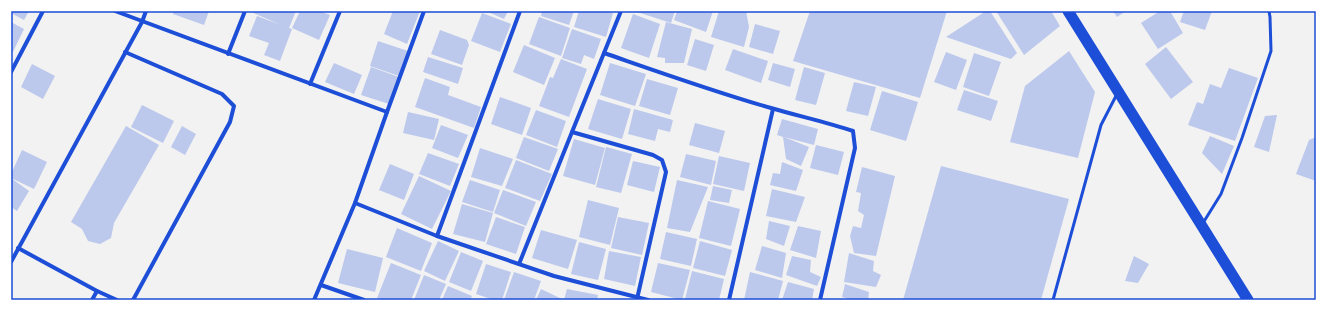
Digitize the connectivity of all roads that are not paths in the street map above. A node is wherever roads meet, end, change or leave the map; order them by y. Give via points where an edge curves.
1 (43, 11) edge
2 (115, 11) edge
3 (146, 11) edge
4 (245, 11) edge
5 (340, 11) edge
6 (424, 11) edge
7 (520, 11) edge
8 (622, 11) edge
9 (1068, 11) edge
10 (1269, 11) edge
11 (142, 22) junction
12 (125, 52) junction
13 (604, 53) junction
14 (228, 54) junction
15 (11, 72) edge
16 (310, 84) junction
17 (1118, 92) junction
18 (773, 109) junction
19 (386, 112) junction
20 (572, 132) junction
21 (355, 203) junction
22 (1202, 226) junction
23 (437, 236) junction
24 (18, 248) junction
25 (11, 262) edge
26 (519, 264) junction
27 (320, 285) junction
28 (97, 291) junction
29 (637, 299) edge
30 (92, 300) edge
31 (117, 300) edge
32 (133, 300) edge
33 (314, 300) edge
34 (364, 300) edge
35 (648, 300) edge
36 (729, 300) edge
37 (820, 300) edge
38 (1052, 300) edge
39 (1248, 300) edge

1 - 15 street
2 - 11 street
3 - 11 street
4 - 14 street
5 - 16 street
6 - 19 street
7 - 23 street
8 - 13 street
9 - 17 highway
10 - 22 lane via 1271,51 1221,194
11 - 12 street
11 - 14 street
12 - 24 street
12 - 32 street via 222,94 234,106 230,122
13 - 18 street
13 - 20 street
14 - 16 street
16 - 19 street
17 - 22 highway
17 - 38 lane via 1101,125
18 - 36 street
18 - 37 street via 853,131 855,148
19 - 21 street
20 - 26 street
20 - 29 street via 653,154 662,160 666,172
21 - 23 street
21 - 27 street
22 - 39 highway
23 - 26 street
24 - 25 street
24 - 28 street
26 - 29 street
27 - 33 street
27 - 34 street
28 - 30 street
28 - 31 street
29 - 35 street

